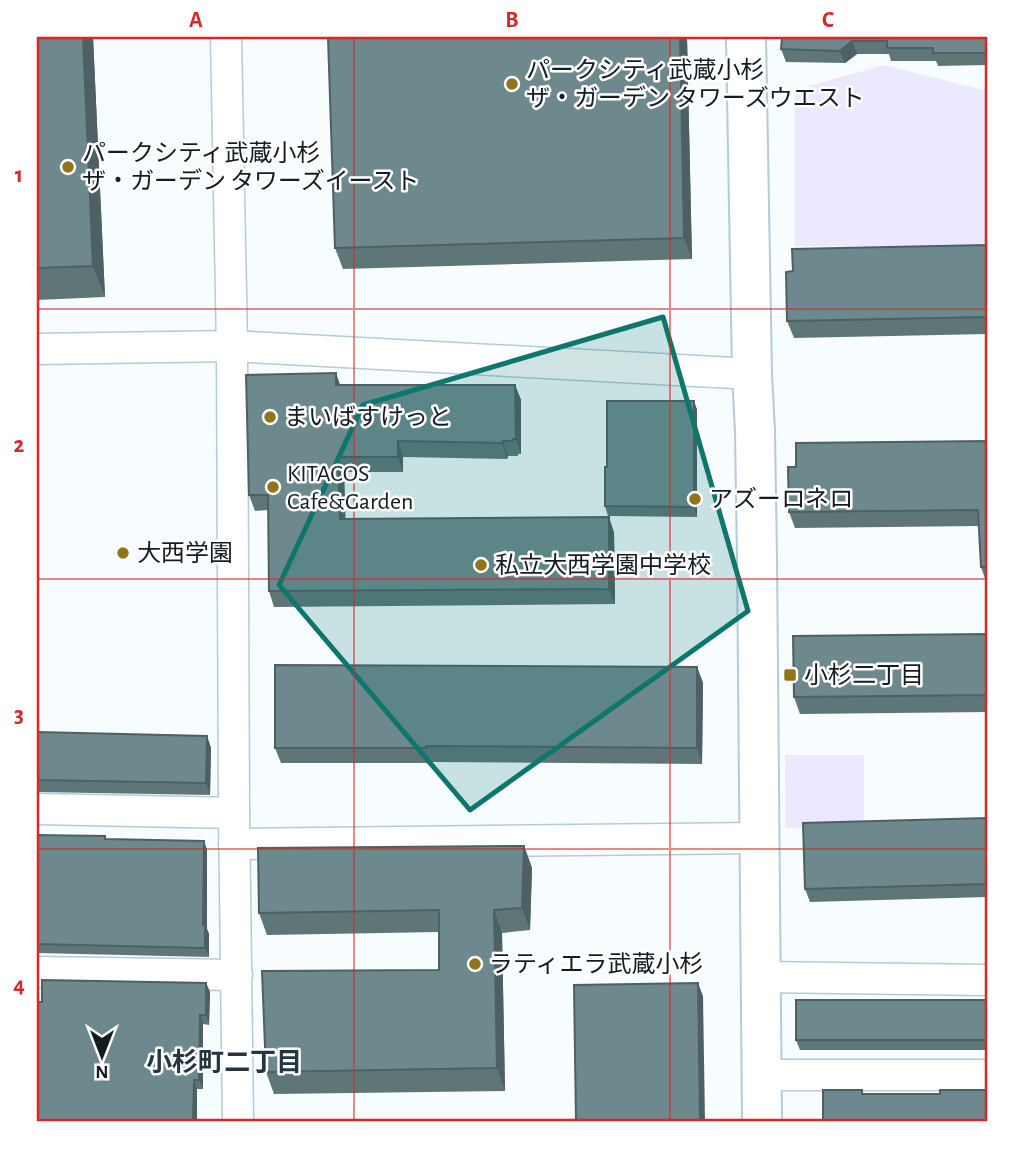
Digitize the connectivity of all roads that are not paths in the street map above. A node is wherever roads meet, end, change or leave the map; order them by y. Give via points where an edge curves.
1 (226, 37) edge
2 (746, 37) edge
3 (232, 346) junction
4 (37, 349) edge
5 (752, 374) junction
6 (37, 808) edge
7 (234, 813) junction
8 (758, 838) junction
9 (234, 844) junction
10 (37, 972) edge
11 (237, 975) junction
12 (760, 977) junction
13 (987, 980) edge
14 (762, 1075) junction
15 (987, 1075) edge
16 (238, 1121) edge
17 (762, 1121) edge

1 - 3 street
2 - 5 street
3 - 4 street
3 - 5 street
3 - 7 street
5 - 8 street
6 - 7 street
7 - 9 street
8 - 9 street
8 - 12 street
9 - 11 street
10 - 11 street
11 - 16 street
12 - 13 street
12 - 14 street
14 - 15 street
14 - 17 street

